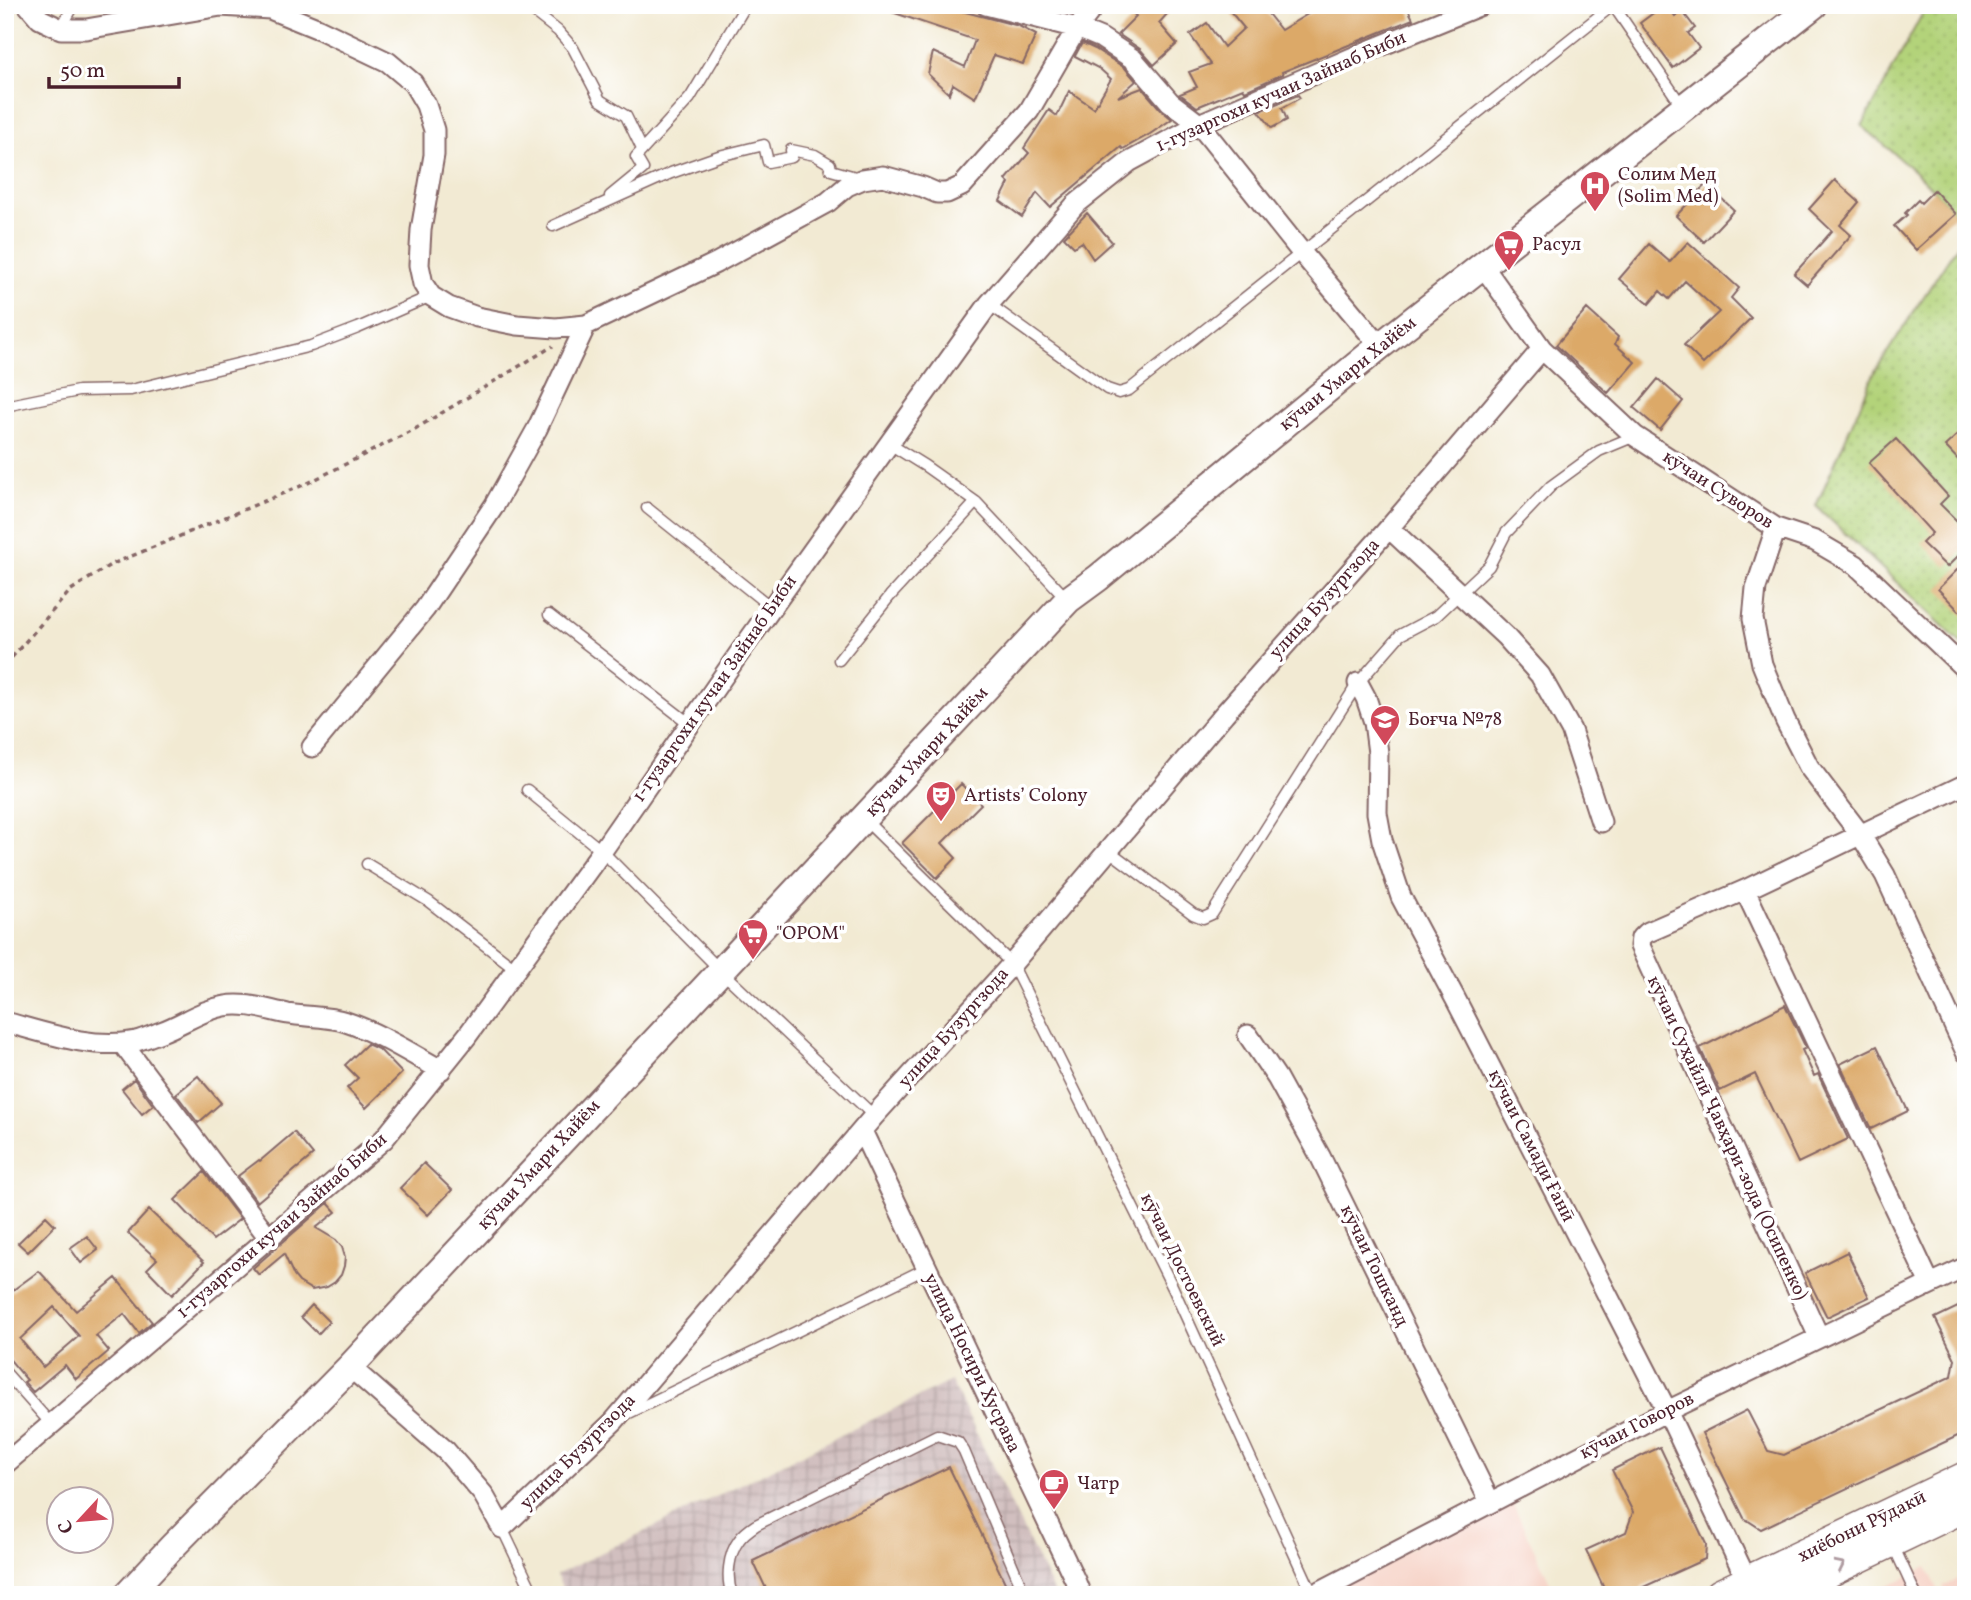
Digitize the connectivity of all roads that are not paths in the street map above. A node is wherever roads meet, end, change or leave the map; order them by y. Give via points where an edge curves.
1 (28, 5) edge
2 (74, 5) edge
3 (525, 5) edge
4 (746, 5) edge
5 (986, 5) edge
6 (1481, 5) edge
7 (1613, 5) edge
8 (1814, 5) edge
9 (1094, 6) edge
10 (1077, 28) junction
11 (61, 29) junction
12 (1684, 109) junction
13 (1199, 124) junction
14 (642, 149) junction
15 (863, 179) junction
16 (599, 205) junction
17 (553, 226) dead end
18 (1302, 253) junction
19 (1483, 266) junction
20 (431, 296) junction
21 (989, 304) junction
22 (586, 325) junction
23 (1380, 346) junction
24 (1542, 349) junction
25 (5, 406) edge
26 (1635, 436) junction
27 (888, 443) junction
28 (975, 502) junction
29 (647, 508) dead end
30 (1389, 528) junction
31 (1776, 528) junction
32 (1460, 593) junction
33 (1068, 600) junction
34 (772, 607) junction
35 (549, 615) dead end
36 (839, 660) dead end
37 (1966, 670) edge
38 (1358, 683) junction
39 (690, 724) junction
40 (312, 747) dead end
41 (1966, 784) edge
42 (527, 790) dead end
43 (864, 819) junction
44 (1601, 822) dead end
45 (1860, 834) junction
46 (1108, 850) junction
47 (602, 851) junction
48 (366, 864) dead end
49 (1745, 890) junction
50 (1012, 964) junction
51 (516, 969) junction
52 (721, 971) junction
53 (5, 1022) edge
54 (1248, 1035) dead end
55 (122, 1043) junction
56 (1966, 1052) edge
57 (441, 1070) junction
58 (868, 1124) junction
59 (270, 1238) junction
60 (1966, 1267) edge
61 (927, 1268) junction
62 (1930, 1284) junction
63 (1819, 1336) junction
64 (350, 1367) junction
65 (5, 1372) edge
66 (1667, 1411) junction
67 (614, 1421) junction
68 (52, 1425) junction
69 (5, 1464) edge
70 (1966, 1478) edge
71 (1490, 1502) junction
72 (1966, 1505) edge
73 (502, 1528) junction
74 (1891, 1541) junction
75 (1741, 1591) edge
76 (127, 1595) edge
77 (534, 1595) edge
78 (733, 1595) edge
79 (1026, 1595) edge
80 (1081, 1595) edge
81 (1313, 1595) edge
82 (1778, 1595) edge
83 (1916, 1595) edge

1 - 11 street via 40,19
2 - 11 lane
3 - 14 lane via 573,48 600,100 626,116
4 - 14 lane via 690,98
5 - 10 street
6 - 13 street, 1-гузаргохи кучаи Зайнаб Биби
7 - 12 lane
7 - 18 lane
8 - 12 main road, кӯчаи Умари Хайём
9 - 10 street
10 - 13 street via 1133,59 1170,102
10 - 15 street via 1029,111 962,187 947,194 883,176
11 - 20 street via 86,29 221,6 270,9 388,62 413,83 434,130 435,155 419,265
12 - 19 main road, кӯчаи Умари Хайём
13 - 18 street
13 - 21 street, 1-гузаргохи кучаи Зайнаб Биби via 1129,162 1075,205
14 - 16 lane via 636,157 643,169
15 - 16 lane via 831,170 830,164 815,155 792,150 792,157 768,162 764,145 671,173
15 - 22 street via 716,263
16 - 17 lane
18 - 21 lane via 1129,390 1119,393
18 - 23 street
19 - 23 main road, кӯчаи Умари Хайём
19 - 24 street, кӯчаи Суворов
20 - 22 street via 449,307 517,325
20 - 25 lane via 311,346 131,390 78,391
21 - 27 street, 1-гузаргохи кучаи Зайнаб Биби
22 - 40 street via 494,506 425,610
23 - 33 main road, кӯчаи Умари Хайём
24 - 26 street, кӯчаи Суворов
24 - 30 street, улица Бузургзода
26 - 31 street, кӯчаи Суворов
26 - 32 lane via 1599,451 1551,486 1506,533 1489,566
27 - 28 lane
27 - 34 street, 1-гузаргохи кучаи Зайнаб Биби
28 - 33 lane
28 - 36 lane
29 - 34 lane
30 - 32 street
30 - 46 street, улица Бузургзода
31 - 37 street, кӯчаи Суворов via 1815,541 1856,565
31 - 45 street via 1756,588 1753,619 1762,664 1809,766
32 - 38 lane via 1436,616 1400,635
32 - 44 street via 1540,676 1571,730
33 - 43 main road, кӯчаи Умари Хайём
34 - 39 street, 1-гузаргохи кучаи Зайнаб Биби
35 - 39 lane
38 - 46 lane via 1212,914 1203,918 1193,914
38 - 66 street, кӯчаи Самади Ғанӣ via 1374,722 1377,813 1401,897
39 - 47 street, 1-гузаргохи кучаи Зайнаб Биби
41 - 45 street
42 - 47 lane
43 - 50 lane, кӯчаи Достоевский
43 - 52 main road, кӯчаи Умари Хайём
45 - 49 street
45 - 56 street via 1885,875
46 - 50 street, улица Бузургзода
47 - 51 street, 1-гузаргохи кучаи Зайнаб Биби
47 - 52 lane
48 - 51 lane via 428,901
49 - 62 street
49 - 63 street, кӯчаи Суҳайлӣ Ҷавҳари-зода (Осипенко) via 1646,933 1640,946
50 - 58 street, улица Бузургзода
50 - 81 lane, кӯчаи Достоевский via 1173,1288
51 - 57 street, 1-гузаргохи кучаи Зайнаб Биби
52 - 58 lane
52 - 64 main road, кӯчаи Умари Хайём
53 - 55 street via 86,1042
54 - 71 street, кӯчаи Тошканд via 1320,1156
55 - 57 street via 167,1030 201,1012 241,1005 344,1021
55 - 59 street
57 - 59 street, 1-гузаргохи кучаи Зайнаб Биби via 384,1139
58 - 61 street, улица Носири Хусрава
58 - 67 street, улица Бузургзода
59 - 68 street, 1-гузаргохи кучаи Зайнаб Биби
60 - 62 street, кӯчаи Говоров
61 - 67 lane
61 - 80 street, улица Носири Хусрава
62 - 63 street, кӯчаи Говоров
63 - 66 street, кӯчаи Говоров
64 - 73 street, улица Бузургзода via 446,1451 483,1493
64 - 76 main road, кӯчаи Умари Хайём
65 - 68 lane
66 - 71 street, кӯчаи Говоров
66 - 75 street, кӯчаи Самади Ғанӣ
67 - 73 street, улица Бузургзода
68 - 69 street, 1-гузаргохи кучаи Зайнаб Биби
70 - 75 highway, хиёбони Рӯдакӣ
71 - 81 street, кӯчаи Говоров
72 - 74 highway
73 - 77 lane
82 -> 74 highway
74 - 83 lane
78 - 79 lane via 729,1585 731,1554 756,1525 937,1435 958,1442 964,1451

